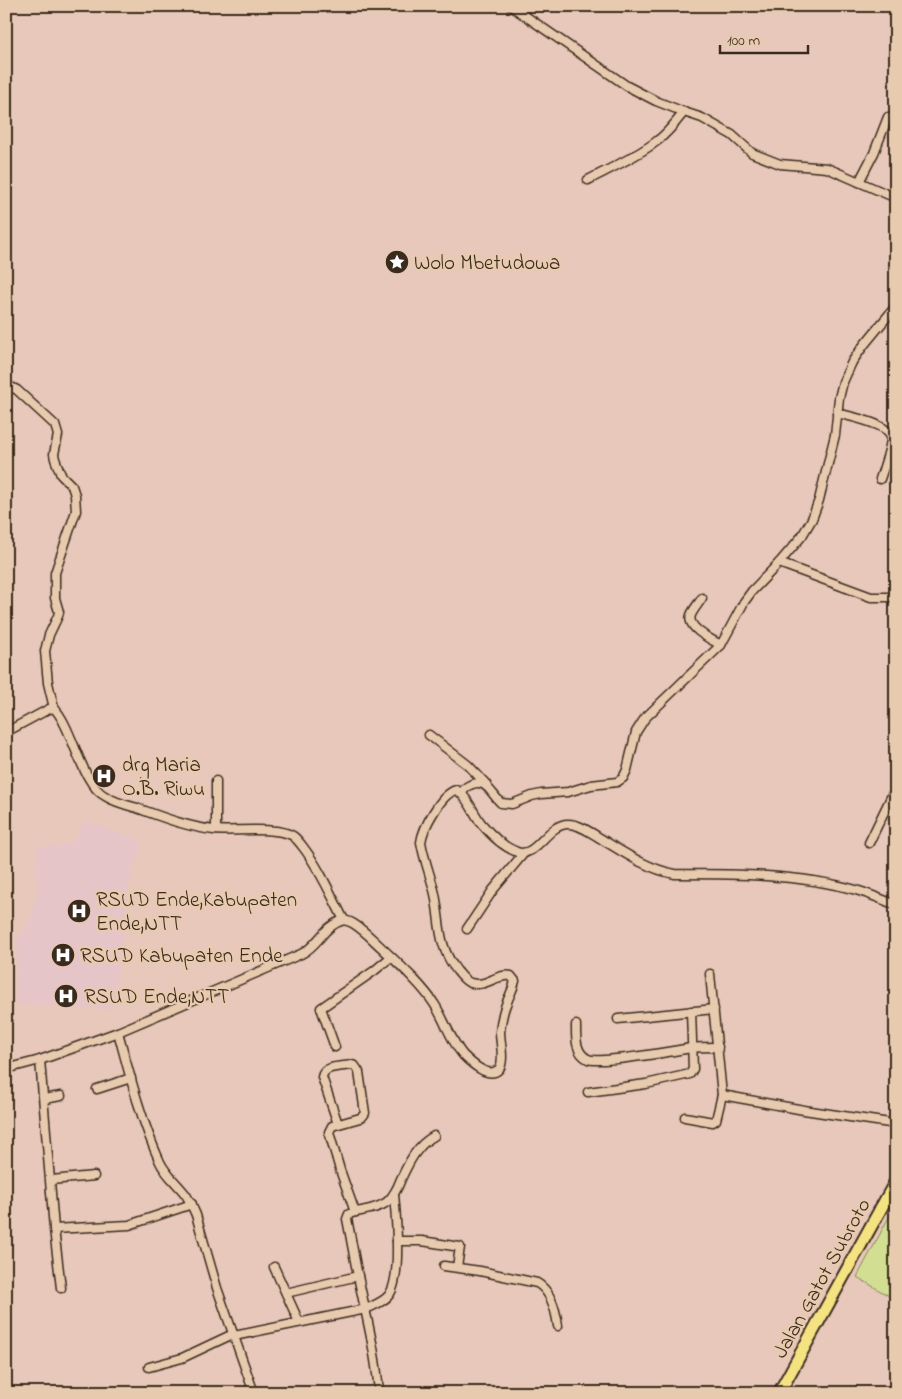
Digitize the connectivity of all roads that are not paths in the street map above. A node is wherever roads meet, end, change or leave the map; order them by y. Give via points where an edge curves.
1 (511, 6) edge
2 (684, 112) junction
3 (888, 118) dead end
4 (588, 180) dead end
5 (859, 182) junction
6 (896, 198) edge
7 (896, 306) edge
8 (6, 387) edge
9 (837, 413) junction
10 (880, 479) dead end
11 (779, 563) junction
12 (896, 597) edge
13 (702, 598) dead end
14 (721, 645) junction
15 (54, 708) junction
16 (6, 732) edge
17 (429, 735) dead end
18 (216, 781) dead end
19 (486, 785) junction
20 (896, 787) edge
21 (462, 794) junction
22 (216, 830) junction
23 (869, 843) dead end
24 (524, 853) junction
25 (896, 905) edge
26 (344, 920) junction
27 (467, 929) dead end
28 (391, 957) junction
29 (710, 974) dead end
30 (714, 1009) junction
31 (691, 1011) junction
32 (618, 1019) dead end
33 (576, 1025) dead end
34 (118, 1032) junction
35 (335, 1047) dead end
36 (718, 1047) junction
37 (693, 1048) junction
38 (40, 1060) junction
39 (6, 1069) edge
40 (131, 1078) junction
41 (97, 1089) dead end
42 (588, 1092) dead end
43 (722, 1095) junction
44 (61, 1096) dead end
45 (44, 1099) junction
46 (685, 1117) dead end
47 (338, 1124) junction
48 (896, 1124) edge
49 (434, 1136) dead end
50 (94, 1176) dead end
51 (51, 1180) junction
52 (896, 1181) edge
53 (394, 1194) junction
54 (192, 1204) junction
55 (355, 1212) junction
56 (54, 1229) junction
57 (397, 1241) junction
58 (444, 1266) dead end
59 (274, 1267) dead end
60 (457, 1267) junction
61 (358, 1276) junction
62 (61, 1288) dead end
63 (286, 1293) junction
64 (366, 1309) junction
65 (299, 1322) junction
66 (558, 1326) dead end
67 (233, 1335) junction
68 (149, 1367) dead end
69 (254, 1393) edge
70 (379, 1393) edge
71 (779, 1393) edge

1 - 2 street via 628,86
2 - 4 street via 656,142
2 - 5 street via 729,133 752,153 780,164 827,168
3 - 5 street
5 - 6 street
7 - 9 street via 852,362 838,398
8 - 15 street via 17,390 55,425 58,435 55,459 75,494 76,511 55,572 59,614 44,651
9 - 10 street via 875,424 889,432 891,437
9 - 11 street via 834,442 812,519
11 - 12 street via 866,596
11 - 14 street via 744,602
13 - 14 street via 690,621 693,627
14 - 19 street via 645,718 636,732 628,770 623,778 568,792 532,796 512,804 501,803
15 - 16 street
15 - 22 street via 91,781 104,796 195,828
17 - 19 street via 468,765
18 - 22 street
19 - 21 street via 472,784
20 - 23 street
21 - 24 street via 490,832 515,851
21 - 28 street via 456,790 448,795 431,816 421,842 435,895 444,952 449,961 467,982 473,984 505,975 515,981 501,1021 500,1068 495,1072 485,1072 462,1054 434,1004
22 - 26 street via 291,834 319,871
24 - 25 street via 553,829 570,824 641,863 666,872 796,879 858,891
24 - 27 street via 493,890
26 - 28 street via 363,931
26 - 34 street via 330,926 310,949 301,954
28 - 35 street via 321,1008
29 - 30 street
30 - 31 street
30 - 36 street
31 - 32 street
31 - 37 street
33 - 37 street via 578,1049 590,1060
34 - 38 street
34 - 40 street
36 - 37 street
36 - 43 street
37 - 42 street via 693,1070 688,1076
38 - 39 street
38 - 45 street
40 - 41 street
40 - 54 street via 160,1162
43 - 46 street via 713,1122
43 - 48 street
44 - 45 street
45 - 51 street
47 - 47 street via 360,1118 365,1113 359,1072 352,1065 325,1070 322,1074
47 - 55 street via 329,1128 330,1136
49 - 53 street via 426,1140 412,1157
50 - 51 street
51 - 56 street
52 - 71 highway, Jalan Gatot Subroto
53 - 55 street via 379,1206
53 - 57 street
54 - 56 street via 129,1225
54 - 67 street
55 - 61 street via 347,1219
56 - 62 street
57 - 60 street via 460,1247
57 - 64 street via 392,1290 385,1300
58 - 60 street
59 - 63 street
60 - 66 street via 541,1285 551,1299
61 - 63 street
61 - 64 street
63 - 65 street
64 - 65 street
64 - 70 street
65 - 67 street
67 - 68 street via 182,1358
67 - 69 street

